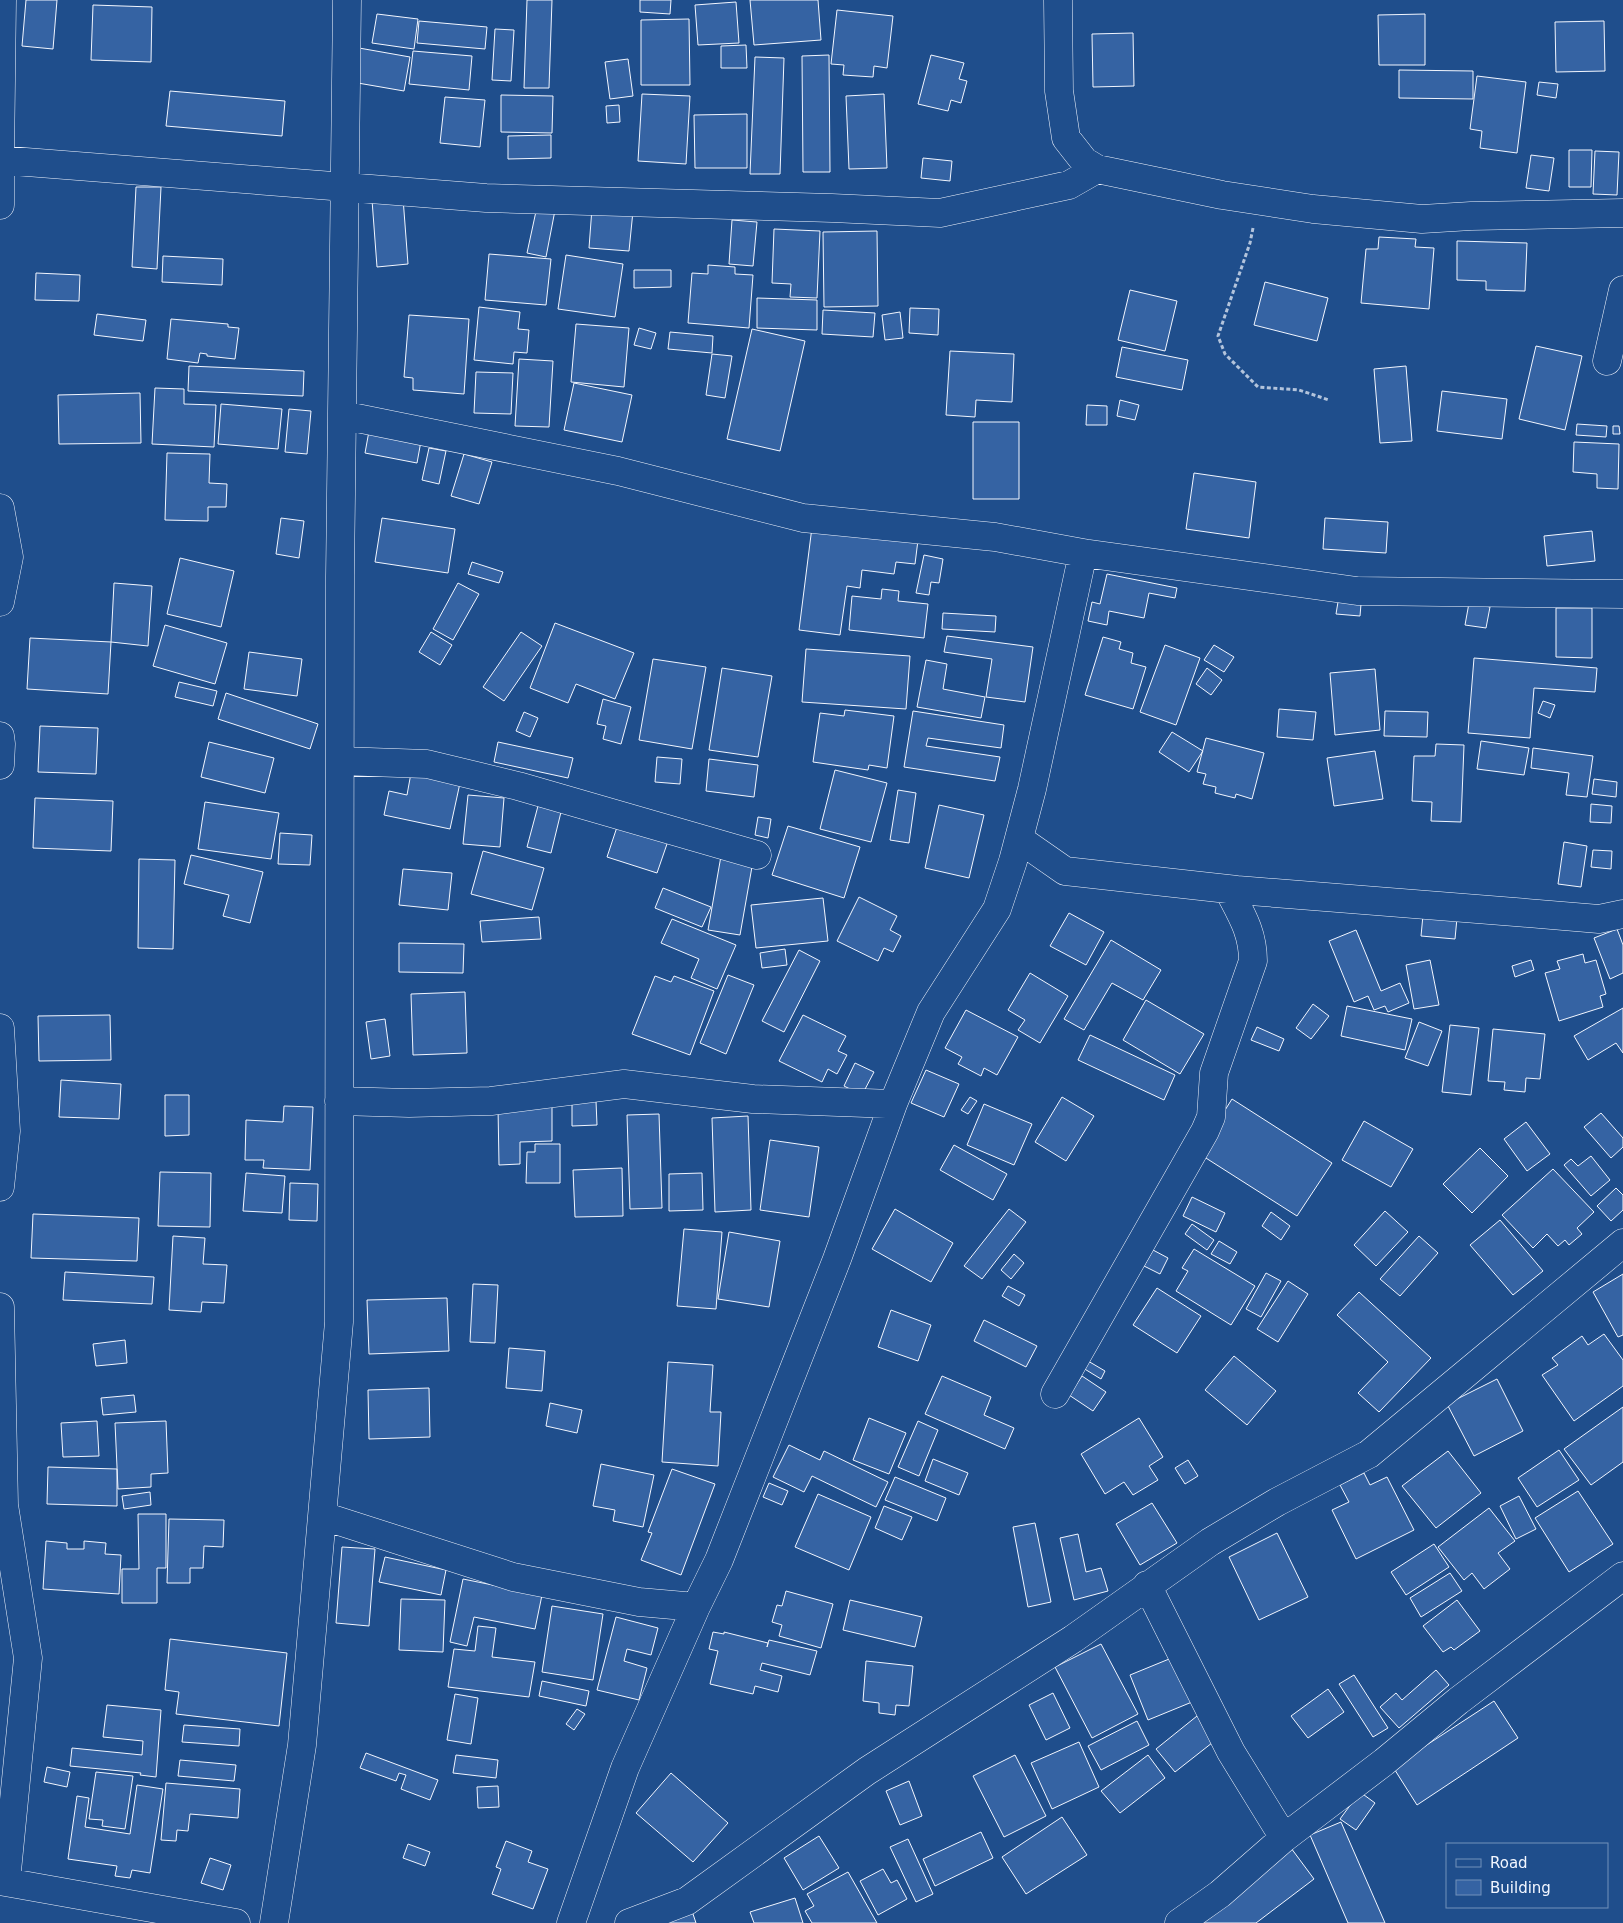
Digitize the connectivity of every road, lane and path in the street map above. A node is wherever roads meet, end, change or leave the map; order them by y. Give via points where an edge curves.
1 (2, 0) edge
2 (347, 0) edge
3 (1058, 0) edge
4 (0, 160) edge
5 (1097, 170) junction
6 (345, 186) junction
7 (1258, 200) junction
8 (0, 205) edge
9 (1623, 213) edge
10 (1623, 290) edge
11 (1607, 361) dead end
12 (1329, 400) dead end
13 (342, 416) junction
14 (0, 508) edge
15 (1083, 553) junction
16 (1623, 594) edge
17 (0, 602) edge
18 (0, 736) edge
19 (340, 761) junction
20 (0, 764) edge
21 (1019, 839) junction
22 (757, 855) dead end
23 (1228, 889) junction
24 (1623, 914) edge
25 (0, 1028) edge
26 (339, 1101) junction
27 (893, 1104) junction
28 (0, 1187) edge
29 (1623, 1243) edge
30 (0, 1307) edge
31 (1055, 1394) dead end
32 (323, 1516) junction
33 (1623, 1576) edge
34 (1147, 1586) junction
35 (696, 1607) junction
36 (1284, 1838) junction
37 (3, 1881) edge
38 (236, 1923) edge
39 (274, 1923) edge
40 (571, 1923) edge
41 (629, 1923) edge
42 (1179, 1923) edge

1 - 4 street
2 - 6 street
3 - 5 street via 1059,90 1066,138 1084,161
4 - 6 street
4 - 8 street
5 - 6 street via 1069,186 940,213 486,198
5 - 7 street
6 - 13 street
7 - 9 street via 1422,220
7 - 12 path via 1250,243 1218,336 1226,354 1258,387 1299,390
10 - 11 street
13 - 15 street via 618,471 803,518 995,537
13 - 19 street
14 - 17 street via 9,557
15 - 16 street via 1357,591
15 - 21 street
18 - 20 street
19 - 22 street via 427,764 518,786
19 - 26 street
21 - 23 street via 1065,871
21 - 27 street via 997,908 931,1012
23 - 24 street via 1599,919
23 - 31 street via 1248,926 1253,960 1214,1073 1211,1117
25 - 28 street via 6,1131
26 - 27 street via 491,1101 624,1084 753,1098
26 - 32 street via 339,1322
27 - 35 street via 837,1259 723,1551
29 - 34 street via 1370,1454 1277,1502 1210,1542
30 - 37 street via 4,1505 28,1658
32 - 35 street via 513,1578 638,1602
32 - 39 street via 302,1745
33 - 36 street
34 - 36 street via 1231,1752
34 - 41 street via 1073,1639 867,1771 687,1901
35 - 40 street via 625,1768
36 - 42 street via 1220,1894
37 - 38 street

